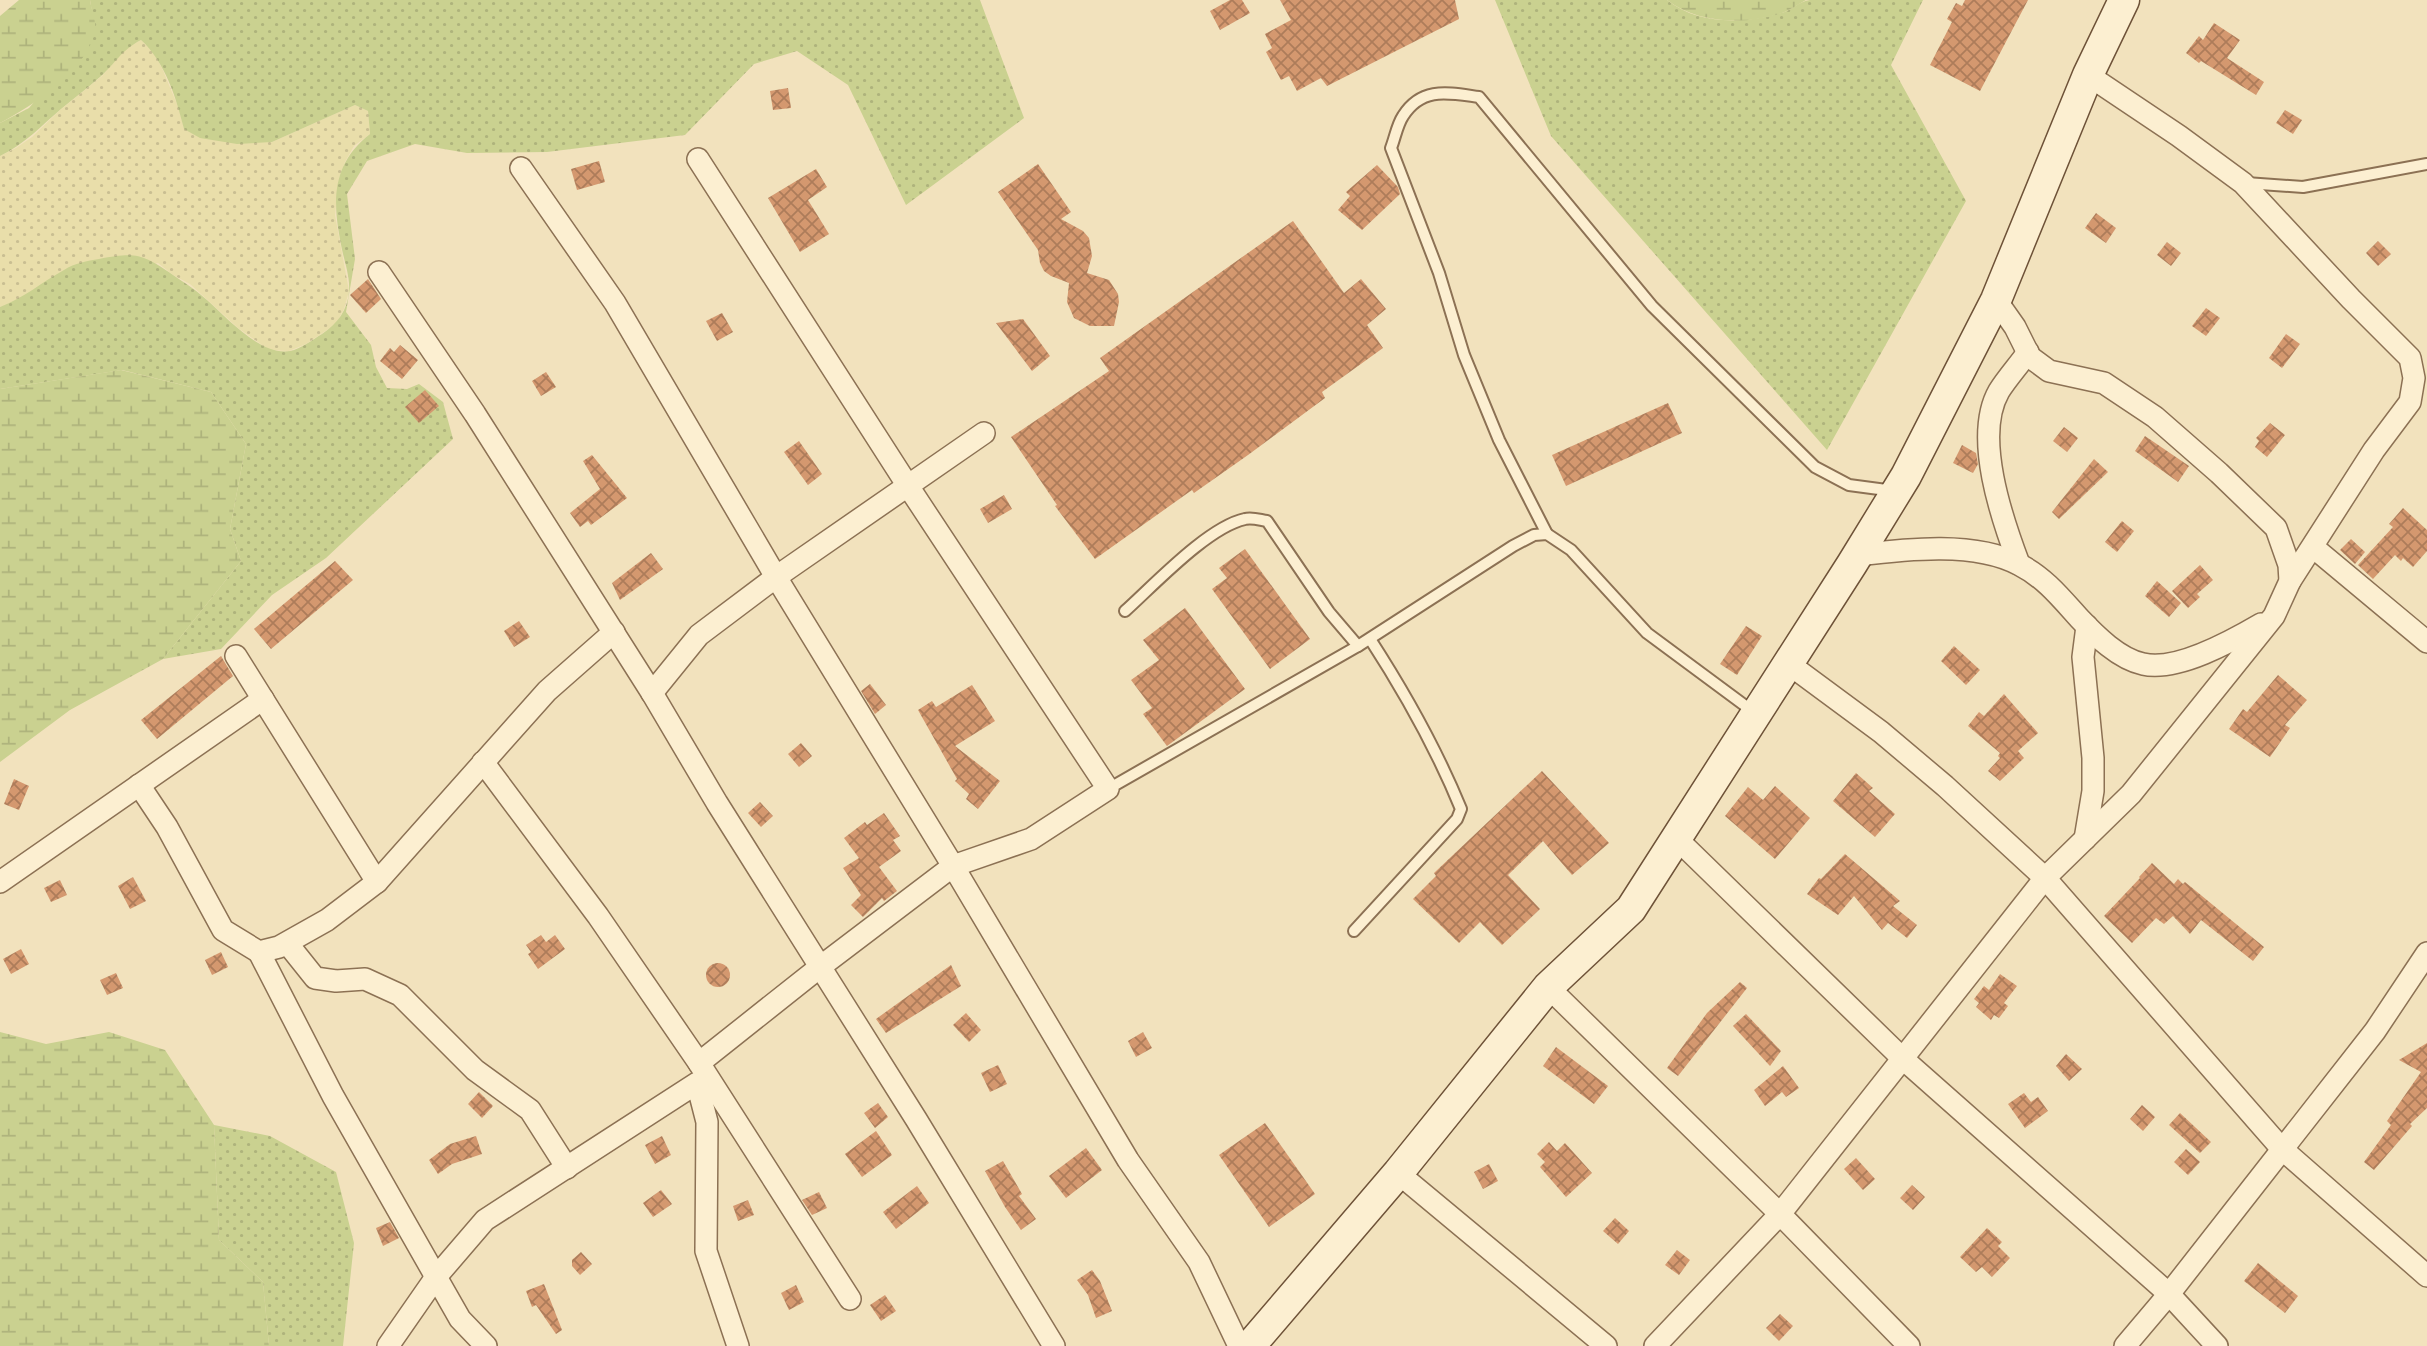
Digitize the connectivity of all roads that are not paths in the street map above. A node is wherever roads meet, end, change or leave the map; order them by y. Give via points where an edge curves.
1 (2124, 0) edge
2 (2088, 75) junction
3 (698, 159) dead end
4 (2427, 164) edge
5 (521, 168) dead end
6 (2243, 183) junction
7 (379, 272) dead end
8 (1996, 300) junction
9 (2028, 352) junction
10 (2427, 386) edge
11 (2410, 402) junction
12 (984, 433) dead end
13 (908, 486) junction
14 (1897, 491) junction
15 (1547, 534) junction
16 (2313, 547) junction
17 (1858, 555) junction
18 (2019, 564) junction
19 (776, 577) junction
20 (2290, 581) junction
21 (1125, 611) dead end
22 (2274, 616) junction
23 (2087, 626) junction
24 (614, 632) junction
25 (1370, 639) junction
26 (2427, 642) edge
27 (1358, 646) junction
28 (236, 656) dead end
29 (1789, 663) junction
30 (652, 693) junction
31 (263, 699) junction
32 (1755, 713) junction
33 (483, 762) junction
34 (139, 785) junction
35 (1108, 789) junction
36 (1676, 838) junction
37 (2085, 839) junction
38 (953, 866) junction
39 (2045, 878) junction
40 (0, 882) edge
41 (377, 882) junction
42 (1354, 931) dead end
43 (288, 943) junction
44 (259, 952) junction
45 (2427, 953) edge
46 (820, 967) junction
47 (1548, 987) junction
48 (1902, 1058) junction
49 (699, 1063) junction
50 (2282, 1149) junction
51 (567, 1168) junction
52 (1398, 1173) junction
53 (1780, 1214) junction
54 (2427, 1276) edge
55 (436, 1277) junction
56 (2169, 1294) junction
57 (850, 1299) dead end
58 (388, 1346) edge
59 (486, 1346) edge
60 (738, 1346) edge
61 (1054, 1346) edge
62 (1239, 1346) edge
63 (1250, 1346) edge
64 (1605, 1346) edge
65 (1655, 1346) edge
66 (1909, 1346) edge
67 (2125, 1346) edge
68 (2217, 1346) edge

1 - 2 street
2 - 6 street
2 - 8 street
3 - 13 street
4 - 6 lane via 2303,187
5 - 19 street via 615,303
6 - 11 street via 2410,358 2414,378
7 - 24 street
8 - 9 street
8 - 14 street
9 - 18 street via 1998,393 1988,426 1994,486
9 - 20 street via 2049,371 2104,383 2164,425 2219,473 2276,528
10 - 11 lane
11 - 16 street
12 - 13 street
13 - 19 street
13 - 35 street
14 - 15 lane via 1849,485 1815,467 1652,306 1479,97 1437,92 1423,96 1403,115 1391,148 1469,367 1499,440
14 - 17 street
15 - 25 lane via 1513,546
15 - 32 lane via 1571,550 1647,634
16 - 20 street
16 - 26 street
17 - 18 street via 1917,547 1997,555
17 - 29 street
18 - 23 street via 2040,576
19 - 30 street via 699,635
19 - 38 street
20 - 22 street
21 - 27 lane via 1227,525 1249,517 1267,521
22 - 23 street via 2221,647 2163,666 2124,657
22 - 37 street via 2131,794
23 - 37 street via 2083,657 2093,791
24 - 30 street
24 - 33 street via 547,691
25 - 27 lane
25 - 42 lane via 1409,699 1461,809 1457,819
27 - 35 lane
28 - 31 street
29 - 32 street
29 - 39 street via 1892,741
30 - 46 street
31 - 34 street
31 - 41 street
32 - 36 street
33 - 41 street
33 - 49 street via 598,916
34 - 40 street
34 - 44 street via 223,930
35 - 38 street via 1031,839
36 - 47 street via 1631,909
36 - 48 street
37 - 39 street
38 - 46 street
38 - 62 street via 1128,1160 1199,1262
39 - 48 street
39 - 50 street
41 - 43 street
43 - 44 street
43 - 51 street via 315,978 365,979 400,995 475,1070 530,1110
44 - 55 street via 333,1096
45 - 50 street via 2375,1031
46 - 49 street
46 - 61 street
47 - 52 street
47 - 53 street
48 - 53 street
48 - 56 street
49 - 57 street
50 - 54 street
50 - 56 street
51 - 55 street via 485,1220
51 - 60 street via 696,1083 707,1122 706,1251
52 - 63 street
52 - 64 street
53 - 65 street
53 - 66 street
55 - 58 street
55 - 59 street via 460,1319
56 - 67 street
56 - 68 street

